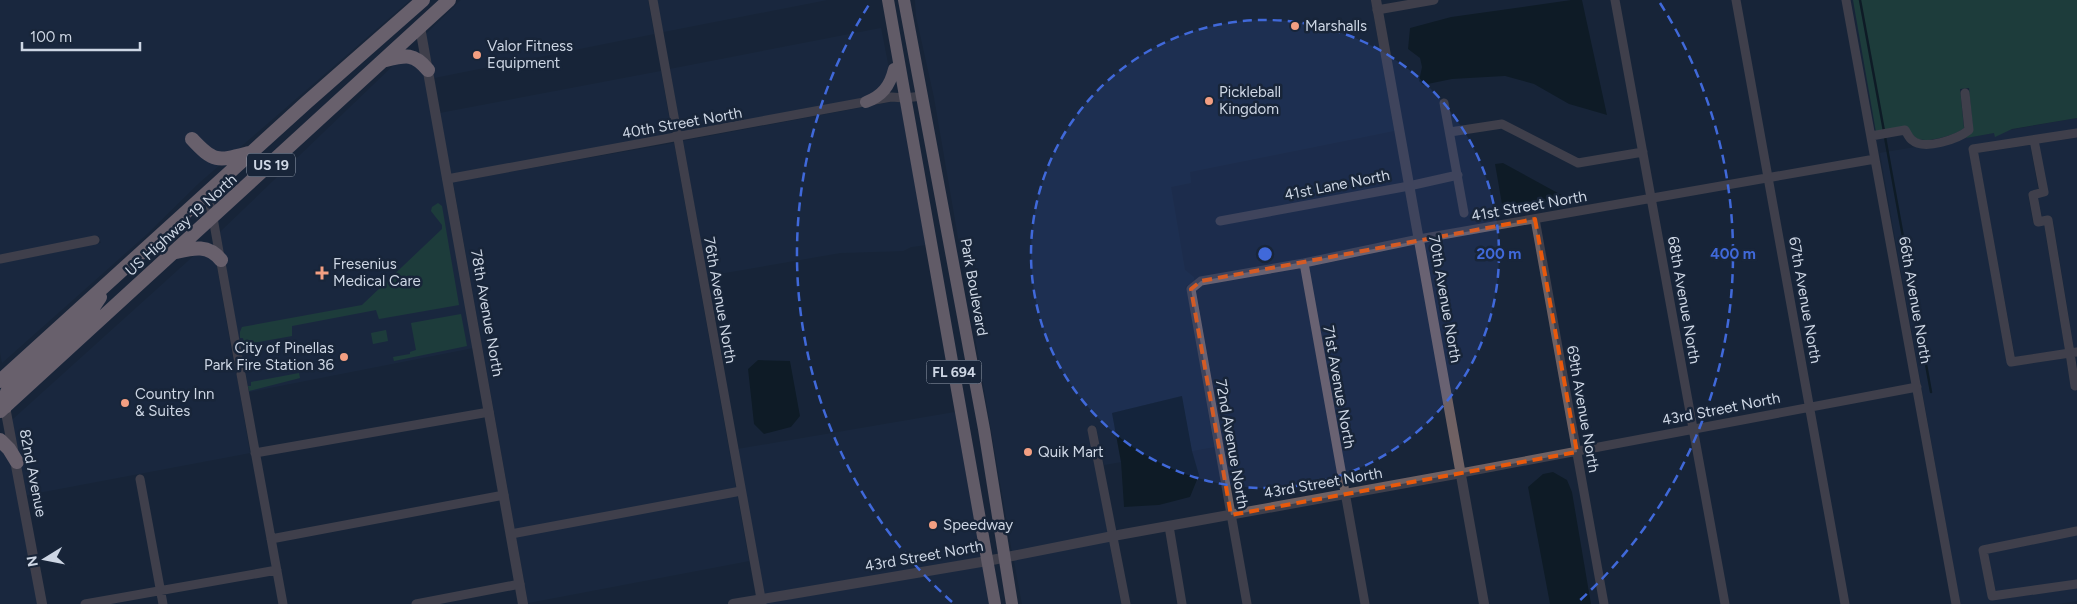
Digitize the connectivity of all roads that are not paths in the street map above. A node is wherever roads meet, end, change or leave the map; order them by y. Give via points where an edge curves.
1 (435, 0) edge
2 (449, 0) edge
3 (652, 0) edge
4 (880, 0) edge
5 (888, 0) edge
6 (904, 0) edge
7 (910, 0) edge
8 (1434, 0) edge
9 (1616, 0) edge
10 (1736, 0) edge
11 (1846, 0) edge
12 (419, 2) edge
13 (1377, 5) edge
14 (420, 27) junction
15 (395, 50) junction
16 (385, 60) junction
17 (915, 60) junction
18 (894, 69) junction
19 (428, 70) junction
20 (1965, 93) dead end
21 (922, 96) junction
22 (905, 98) junction
23 (866, 102) junction
24 (1444, 102) dead end
25 (1450, 132) junction
26 (2077, 134) edge
27 (1875, 136) junction
28 (192, 138) dead end
29 (677, 138) junction
30 (2034, 140) junction
31 (252, 152) junction
32 (1643, 152) junction
33 (1875, 159) junction
34 (1458, 175) junction
35 (1770, 178) junction
36 (447, 179) junction
37 (1409, 186) junction
38 (207, 192) junction
39 (1651, 198) junction
40 (924, 202) junction
41 (1464, 213) dead end
42 (214, 218) junction
43 (1535, 219) junction
44 (1220, 221) dead end
45 (1419, 239) junction
46 (95, 240) dead end
47 (175, 252) junction
48 (0, 259) edge
49 (221, 260) junction
50 (1304, 263) junction
51 (115, 276) junction
52 (1191, 290) joint
53 (965, 326) junction
54 (947, 333) junction
55 (2074, 352) edge
56 (0, 380) edge
57 (2075, 386) dead end
58 (1916, 387) junction
59 (1809, 407) junction
60 (2, 409) edge
61 (489, 412) junction
62 (984, 429) junction
63 (1693, 429) junction
64 (1092, 430) dead end
65 (0, 440) edge
66 (1577, 452) junction
67 (256, 453) junction
68 (17, 462) junction
69 (1461, 473) junction
70 (140, 479) dead end
71 (741, 491) junction
72 (1344, 494) junction
73 (504, 495) junction
74 (1231, 515) junction
75 (1168, 526) junction
76 (2077, 531) edge
77 (511, 534) junction
78 (1113, 536) junction
79 (271, 539) junction
80 (1003, 558) junction
81 (987, 561) junction
82 (277, 570) junction
83 (520, 584) junction
84 (2077, 584) edge
85 (160, 590) junction
86 (761, 602) edge
87 (42, 604) edge
88 (86, 604) edge
89 (163, 604) edge
90 (283, 604) edge
91 (416, 604) edge
92 (524, 604) edge
93 (733, 604) edge
94 (995, 604) edge
95 (1012, 604) edge
96 (1126, 604) edge
97 (1182, 604) edge
98 (1247, 604) edge
99 (1365, 604) edge
100 (1484, 604) edge
101 (1604, 604) edge
102 (1724, 604) edge
103 (1845, 604) edge
104 (1956, 604) edge

1 - 14 highway via 424,10
2 - 14 highway, US Highway 19 North / US 19
3 - 29 street, 76th Avenue North
4 - 18 main road
5 - 22 main road, FL 694
6 - 17 main road, FL 694
7 - 17 main road
8 - 13 street
9 - 32 street, 68th Avenue North
10 - 35 street, 67th Avenue North
11 - 27 street, 66th Avenue North
12 - 15 highway
12 - 31 highway, US Highway 19 North / US 19
13 - 37 street, 70th Avenue North
14 - 15 highway, US Highway 19 North / US 19
14 - 19 street, 78th Avenue North
15 - 16 highway, US Highway 19 North / US 19
16 - 19 highway via 403,55 413,57
16 - 42 highway, US Highway 19 North / US 19
17 - 21 main road, FL 694
18 - 22 main road via 897,85
18 - 23 main road via 884,91
19 - 36 street, 78th Avenue North
20 - 27 street via 1969,130 1962,135 1924,145 1913,141 1904,130
21 - 22 street, 40th Street North
21 - 53 main road, Park Boulevard / FL 694
22 - 23 street, 40th Street North
22 - 40 main road, FL 694
23 - 29 street, 40th Street North
24 - 25 street
25 - 32 street via 1502,124 1578,163
25 - 34 street
26 - 30 street
27 - 33 street, 66th Avenue North
28 - 31 highway via 207,155 217,159
29 - 36 street, 40th Street North
29 - 71 street, 76th Avenue North
30 - 55 street via 2044,192 2033,194 2038,222 2048,220
30 - 55 street via 1973,149 2011,362
31 - 38 highway, US Highway 19 North / US 19
32 - 39 street, 68th Avenue North
33 - 35 street, 41st Street North
33 - 58 street, 66th Avenue North
34 - 37 street, 41st Lane North
34 - 41 street
35 - 39 street, 41st Street North
35 - 59 street, 67th Avenue North
36 - 61 street, 78th Avenue North
37 - 44 street, 41st Lane North
37 - 45 street, 70th Avenue North
38 - 42 street
38 - 51 highway, US Highway 19 North / US 19
39 - 43 street, 41st Street North
39 - 63 street, 68th Avenue North
40 - 53 main road via 935,223 951,313 958,325
40 - 54 main road, FL 694
42 - 47 highway, US Highway 19 North / US 19
42 - 49 street
43 - 45 street, 41st Street North
43 - 66 street, 69th Avenue North
45 - 50 street, 41st Street North
45 - 69 street, 70th Avenue North
46 - 48 street
47 - 49 highway via 204,248
47 - 60 highway, US Highway 19 North / US 19
49 - 67 street
50 - 52 street, 41st Street North via 1201,281
50 - 72 street, 71st Avenue North
51 - 56 highway, US Highway 19 North / US 19
51 - 60 highway via 88,315 12,385
52 - 74 street, 72nd Avenue North
53 - 62 main road, Park Boulevard / FL 694
54 - 62 main road via 952,332 956,339 967,399
54 - 81 main road, FL 694
55 - 57 street
58 - 59 street, 43rd Street North
58 - 104 street, 66th Avenue North
59 - 63 street, 43rd Street North
59 - 103 street, 67th Avenue North
60 - 68 street, 82nd Avenue
61 - 67 street
61 - 73 street, 78th Avenue North
62 - 80 main road, Park Boulevard / FL 694
63 - 66 street, 43rd Street North
63 - 102 street, 68th Avenue North
64 - 78 street
65 - 68 highway
66 - 69 street, 43rd Street North
66 - 101 street, 69th Avenue North
67 - 79 street
68 - 87 street, 82nd Avenue
69 - 72 street, 43rd Street North
69 - 100 street, 70th Avenue North
70 - 85 street
71 - 77 street
71 - 86 street, 76th Avenue North
72 - 74 street, 43rd Street North
72 - 99 street, 71st Avenue North
73 - 77 street, 78th Avenue North
73 - 79 street
74 - 75 street, 43rd Street North
74 - 98 street, 72nd Avenue North
75 - 78 street, 43rd Street North
75 - 97 street
76 - 84 street via 1983,550 1992,596
77 - 83 street, 78th Avenue North
78 - 80 street, 43rd Street North
78 - 96 street
79 - 82 street
80 - 81 street, 43rd Street North
80 - 95 main road, Park Boulevard / FL 694
81 - 86 street, 43rd Street North
81 - 94 main road, FL 694
82 - 85 street
82 - 90 street
83 - 91 street
83 - 92 street, 78th Avenue North
85 - 88 street
85 - 89 street
86 - 93 street, 43rd Street North

